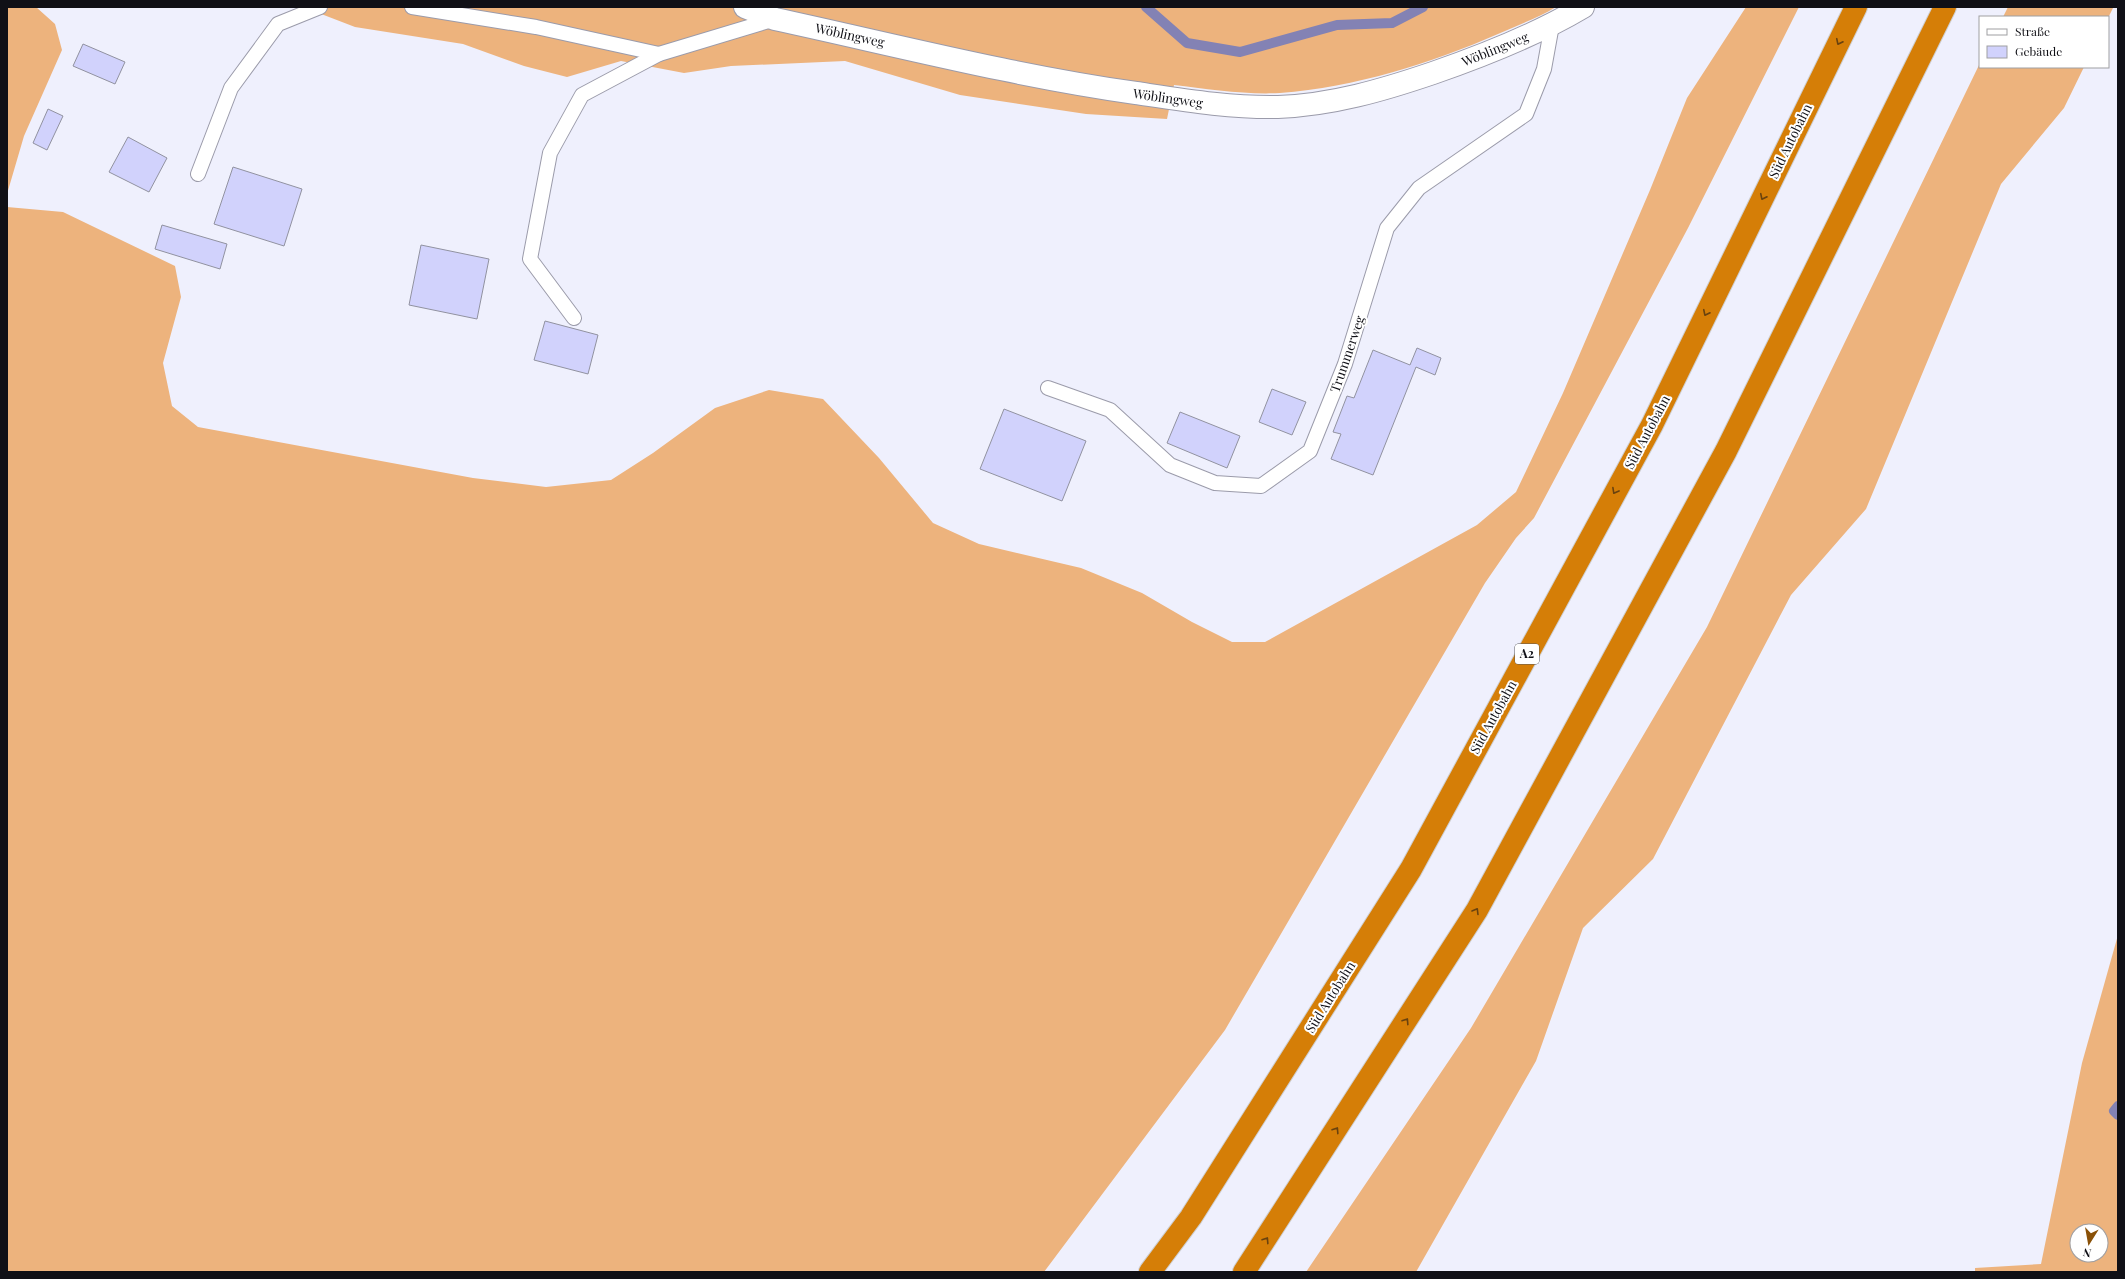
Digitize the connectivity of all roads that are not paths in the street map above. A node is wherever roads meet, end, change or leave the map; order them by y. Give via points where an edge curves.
1 (320, 7) edge
2 (412, 7) edge
3 (744, 7) edge
4 (1583, 7) edge
5 (1856, 7) edge
6 (1945, 7) edge
7 (775, 19) junction
8 (1552, 25) junction
9 (659, 54) junction
10 (198, 174) dead end
11 (574, 318) dead end
12 (1048, 388) dead end
13 (1150, 1272) edge
14 (1244, 1272) edge

1 - 10 lane via 278,24 232,88
2 - 9 lane via 536,27
3 - 7 street, Wöblingweg
4 - 8 street, Wöblingweg
5 -> 13 highway, Süd Autobahn / A2 via 1652,425 1411,868 1191,1217
14 -> 6 highway via 1477,910 1726,450
7 - 8 street, Wöblingweg via 1078,85 1206,104 1279,107 1336,101 1394,86 1472,60
7 - 9 lane
8 - 12 lane, Trummerweg via 1544,70 1526,114 1419,188 1387,228 1344,364 1310,451 1261,486 1215,483 1170,465 1110,410
9 - 11 lane via 582,95 550,153 530,259

